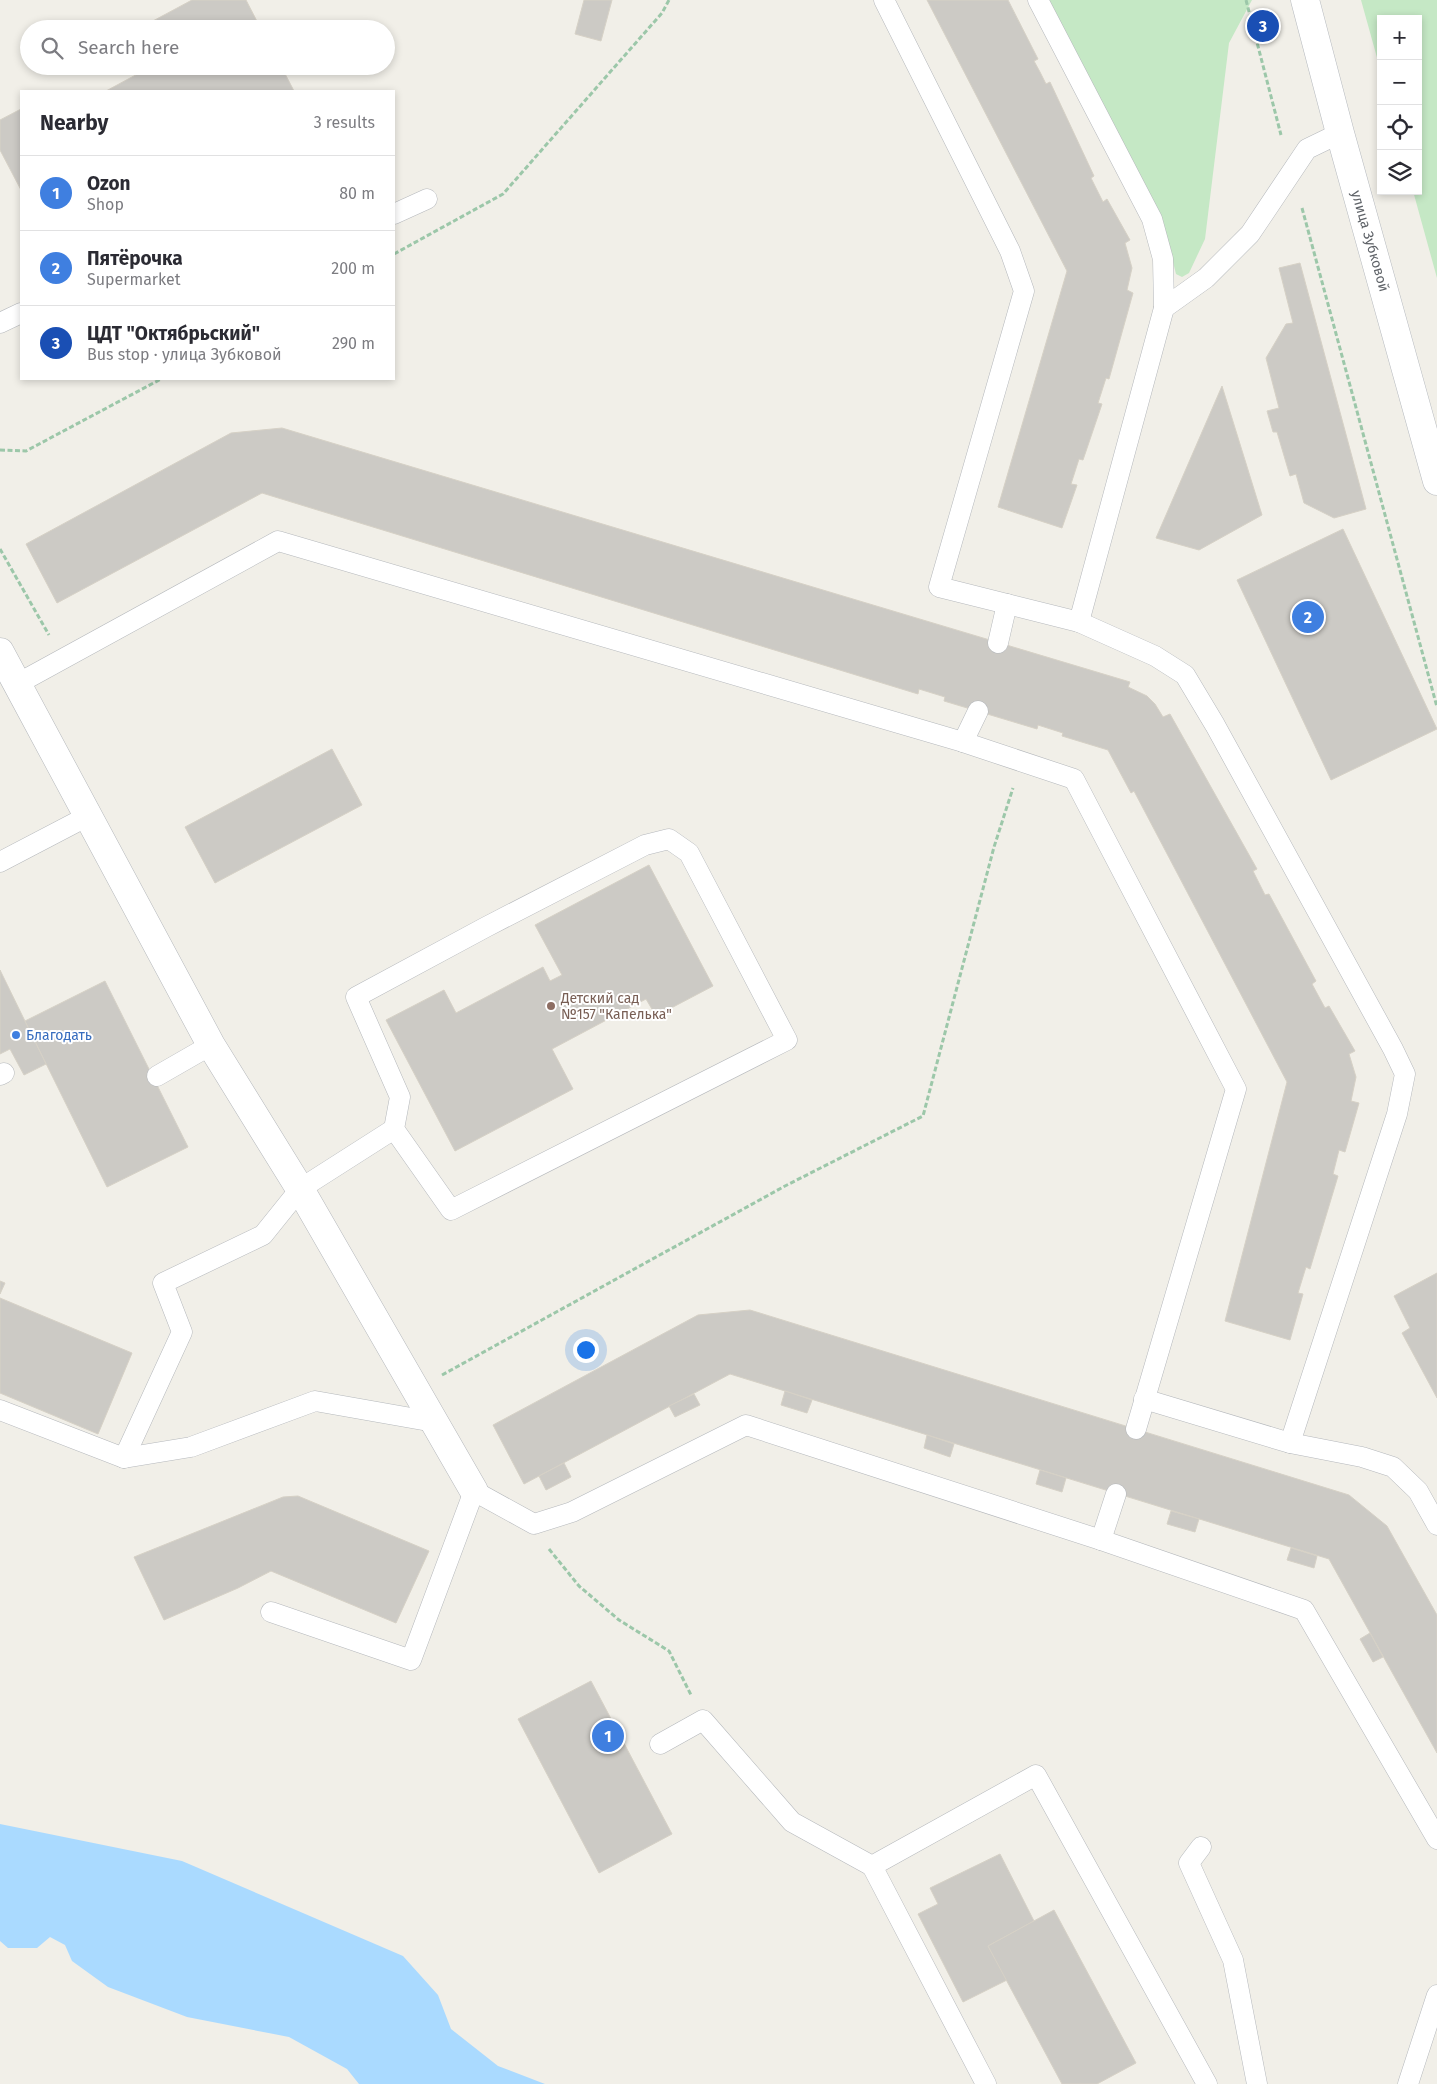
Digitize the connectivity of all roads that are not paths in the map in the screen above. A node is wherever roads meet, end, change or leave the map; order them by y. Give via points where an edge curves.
1 (884, 0) edge
2 (1038, 0) edge
3 (1305, 0) edge
4 (1340, 133) junction
5 (427, 199) dead end
6 (395, 214) edge
7 (1164, 308) junction
8 (20, 314) edge
9 (0, 324) edge
10 (1437, 481) edge
11 (1007, 604) junction
12 (1079, 622) junction
13 (998, 643) dead end
14 (0, 652) edge
15 (17, 684) junction
16 (978, 711) dead end
17 (963, 742) junction
18 (88, 816) junction
19 (0, 862) edge
20 (211, 1045) junction
21 (157, 1076) dead end
22 (394, 1129) junction
23 (300, 1189) junction
24 (1144, 1399) junction
25 (0, 1410) edge
26 (434, 1422) junction
27 (1136, 1429) dead end
28 (1290, 1443) junction
29 (124, 1458) junction
30 (474, 1491) junction
31 (1116, 1494) dead end
32 (1437, 1525) edge
33 (1101, 1540) junction
34 (271, 1612) dead end
35 (660, 1744) dead end
36 (1437, 1839) edge
37 (1201, 1847) dead end
38 (872, 1866) junction
39 (1437, 1995) edge
40 (986, 2084) edge
41 (1207, 2084) edge
42 (1257, 2084) edge
43 (1408, 2084) edge

1 - 11 lane via 1010,251 1024,292 939,587
2 - 7 lane via 1152,219 1163,260
3 - 4 street, улица Зубковой
4 - 7 lane via 1307,149 1250,234 1206,278
4 - 10 street, улица Зубковой
5 - 6 lane
7 - 12 lane
8 - 9 lane
11 - 12 lane
11 - 13 lane
12 - 28 lane via 1156,656 1185,675 1405,1074 1397,1114
14 - 15 street
15 - 17 lane via 278,541
15 - 18 street
16 - 17 lane
17 - 24 lane via 1074,779 1236,1089
18 - 19 lane
18 - 20 street
20 - 21 lane
20 - 23 street
22 - 22 lane via 451,1210 787,1040 689,853 669,839 645,844 356,997 400,1096
22 - 23 lane
23 - 26 street
23 - 29 lane via 263,1235 163,1283 182,1332
24 - 27 lane
24 - 28 lane
25 - 29 lane
26 - 29 lane via 315,1401 191,1447
26 - 30 street
28 - 32 lane via 1362,1457 1393,1467 1418,1490
30 - 33 lane via 534,1524 572,1512 746,1425
30 - 34 lane via 411,1660
31 - 33 lane
33 - 36 lane via 1304,1610
35 - 38 lane via 704,1720 792,1822
37 - 42 lane via 1189,1863 1233,1960
38 - 40 lane
38 - 41 lane via 1036,1775
39 - 43 lane

